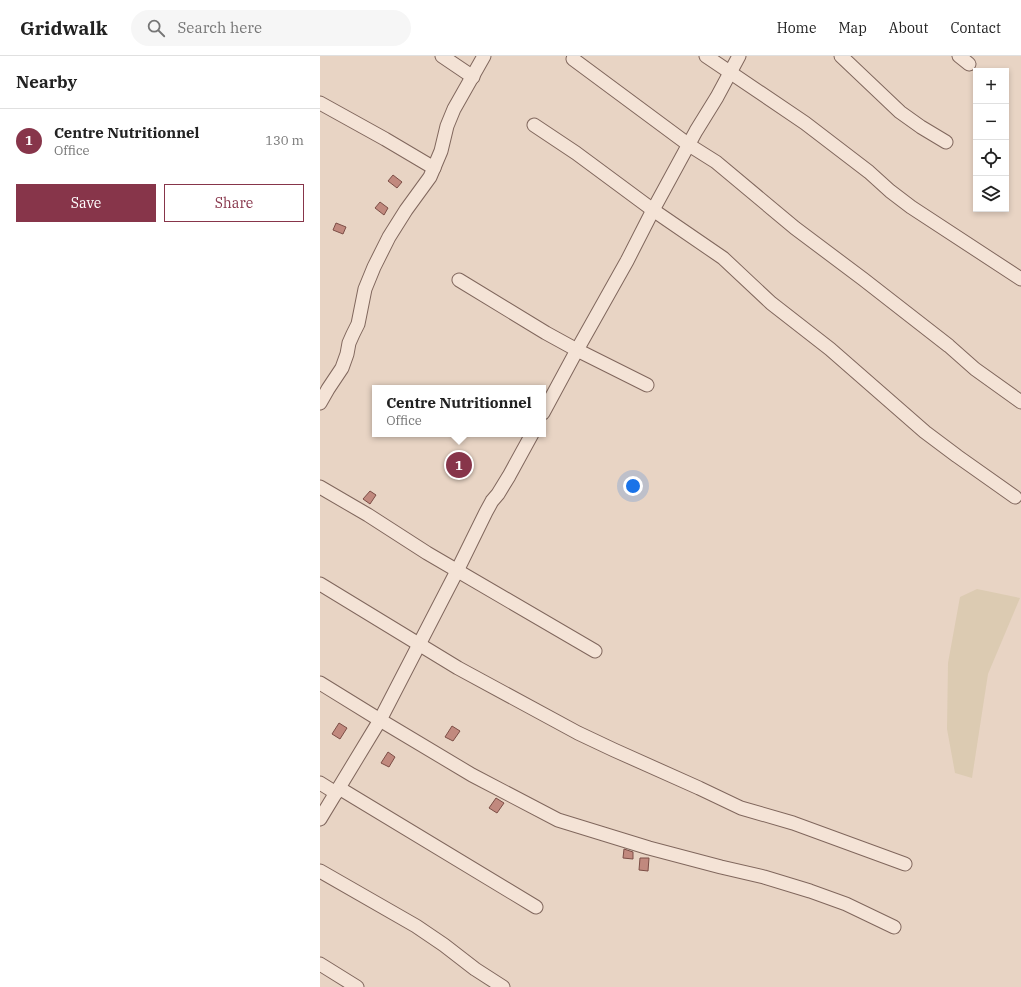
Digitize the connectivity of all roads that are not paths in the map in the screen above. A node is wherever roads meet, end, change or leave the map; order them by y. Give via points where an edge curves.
1 (442, 56) edge
2 (484, 56) edge
3 (706, 56) edge
4 (740, 56) edge
5 (841, 56) edge
6 (573, 59) dead end
7 (731, 73) junction
8 (473, 77) junction
9 (320, 103) edge
10 (534, 125) dead end
11 (946, 142) dead end
12 (689, 145) junction
13 (434, 168) junction
14 (653, 210) junction
15 (1021, 279) edge
16 (460, 280) dead end
17 (577, 350) junction
18 (647, 386) dead end
19 (1021, 402) edge
20 (320, 403) edge
21 (546, 407) edge
22 (530, 437) edge
23 (320, 487) edge
24 (1015, 497) dead end
25 (457, 571) junction
26 (320, 584) edge
27 (418, 645) junction
28 (595, 651) dead end
29 (320, 683) edge
30 (380, 720) junction
31 (320, 783) edge
32 (338, 790) junction
33 (320, 819) edge
34 (905, 864) dead end
35 (320, 871) edge
36 (536, 907) dead end
37 (894, 927) dead end
38 (320, 964) edge
39 (357, 987) edge
40 (503, 987) edge

1 - 8 street
2 - 8 street
3 - 7 street
4 - 7 street
5 - 11 street via 900,112
6 - 12 street
7 - 12 street
7 - 15 street via 805,123 911,207
8 - 13 street via 454,109
9 - 13 street
10 - 14 street
12 - 14 street
12 - 19 street via 716,162 795,228
13 - 20 street via 389,237 374,267 342,368
14 - 17 street
14 - 24 street via 723,258 771,303 830,349 925,432
16 - 17 street
17 - 18 street
17 - 21 street
22 - 25 street via 492,501
23 - 25 street
25 - 27 street
25 - 28 street
26 - 27 street
27 - 30 street
27 - 34 street via 578,734 741,808 793,823
29 - 30 street
30 - 32 street
30 - 37 street via 472,775 558,820 649,848 810,891 846,904
31 - 32 street
32 - 33 street
32 - 36 street
35 - 40 street via 416,926
38 - 39 street

